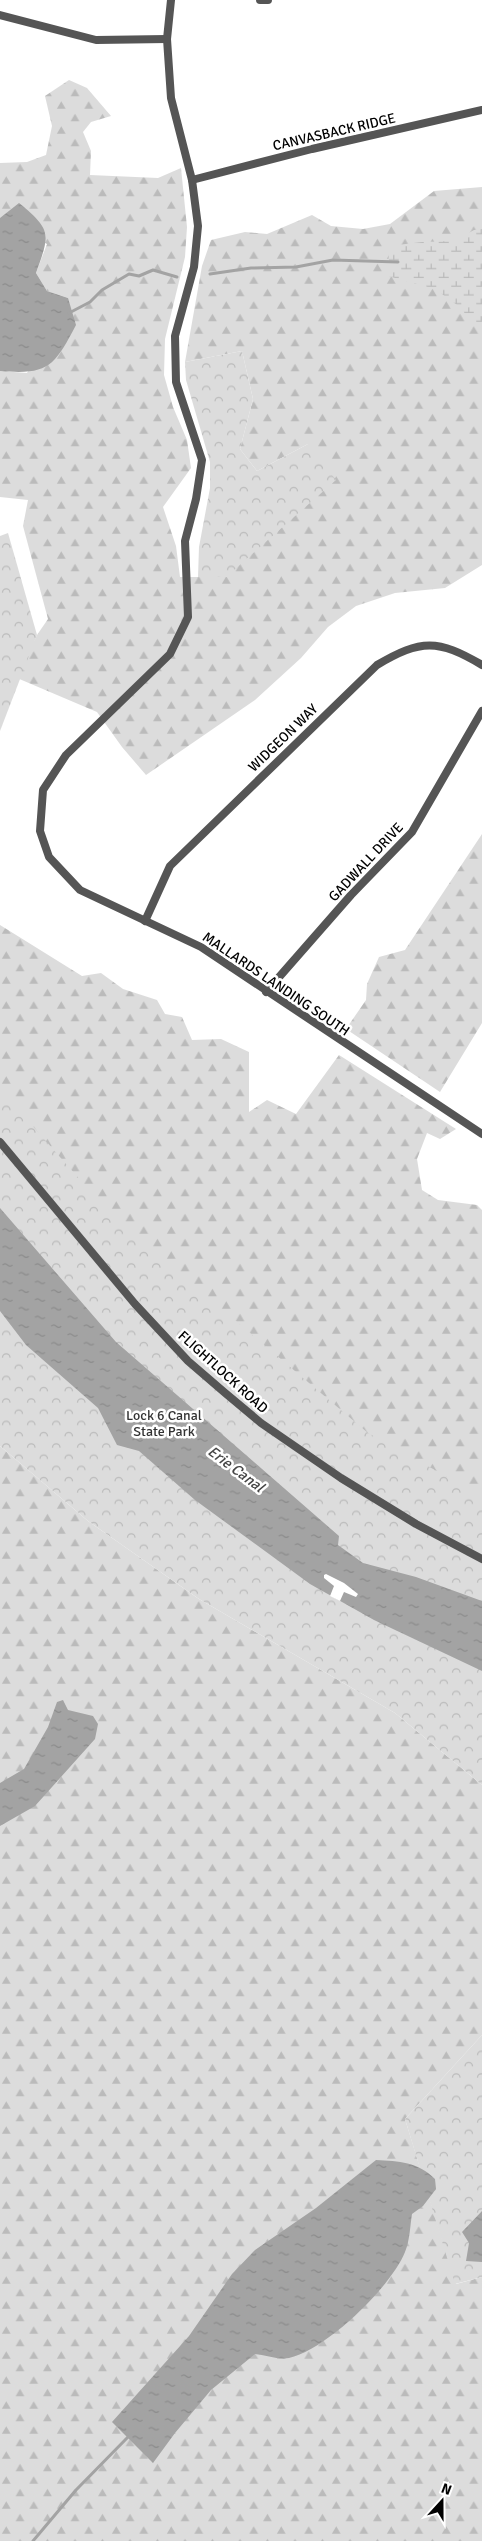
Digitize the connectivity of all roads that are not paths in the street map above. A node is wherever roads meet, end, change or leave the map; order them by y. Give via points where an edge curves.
1 (171, 0) edge
2 (260, 0) edge
3 (268, 0) edge
4 (0, 15) edge
5 (167, 39) junction
6 (482, 110) edge
7 (192, 180) junction
8 (482, 665) edge
9 (482, 711) edge
10 (145, 921) junction
11 (266, 992) junction
12 (482, 1134) edge
13 (0, 1142) edge
14 (482, 1559) edge

1 - 5 street, MALLARDS LANDING SOUTH
2 - 3 street
4 - 5 street via 96,40
5 - 7 street, MALLARDS LANDING SOUTH via 171,98
6 - 7 street, CANVASBACK RIDGE
7 - 10 street, MALLARDS LANDING SOUTH via 198,226 194,267 175,336 176,382 202,460 185,541 188,617 170,654 66,755 43,790 40,831 49,857 80,890
8 - 10 street, WIDGEON WAY via 452,650 428,645 406,648 377,664 170,866
9 - 11 street, GADWALL DRIVE via 412,832 351,895
10 - 11 street, MALLARDS LANDING SOUTH via 201,947
11 - 12 street, MALLARDS LANDING SOUTH
13 - 14 street, FLIGHTLOCK ROAD via 135,1304 209,1379 261,1423 341,1478 416,1524

